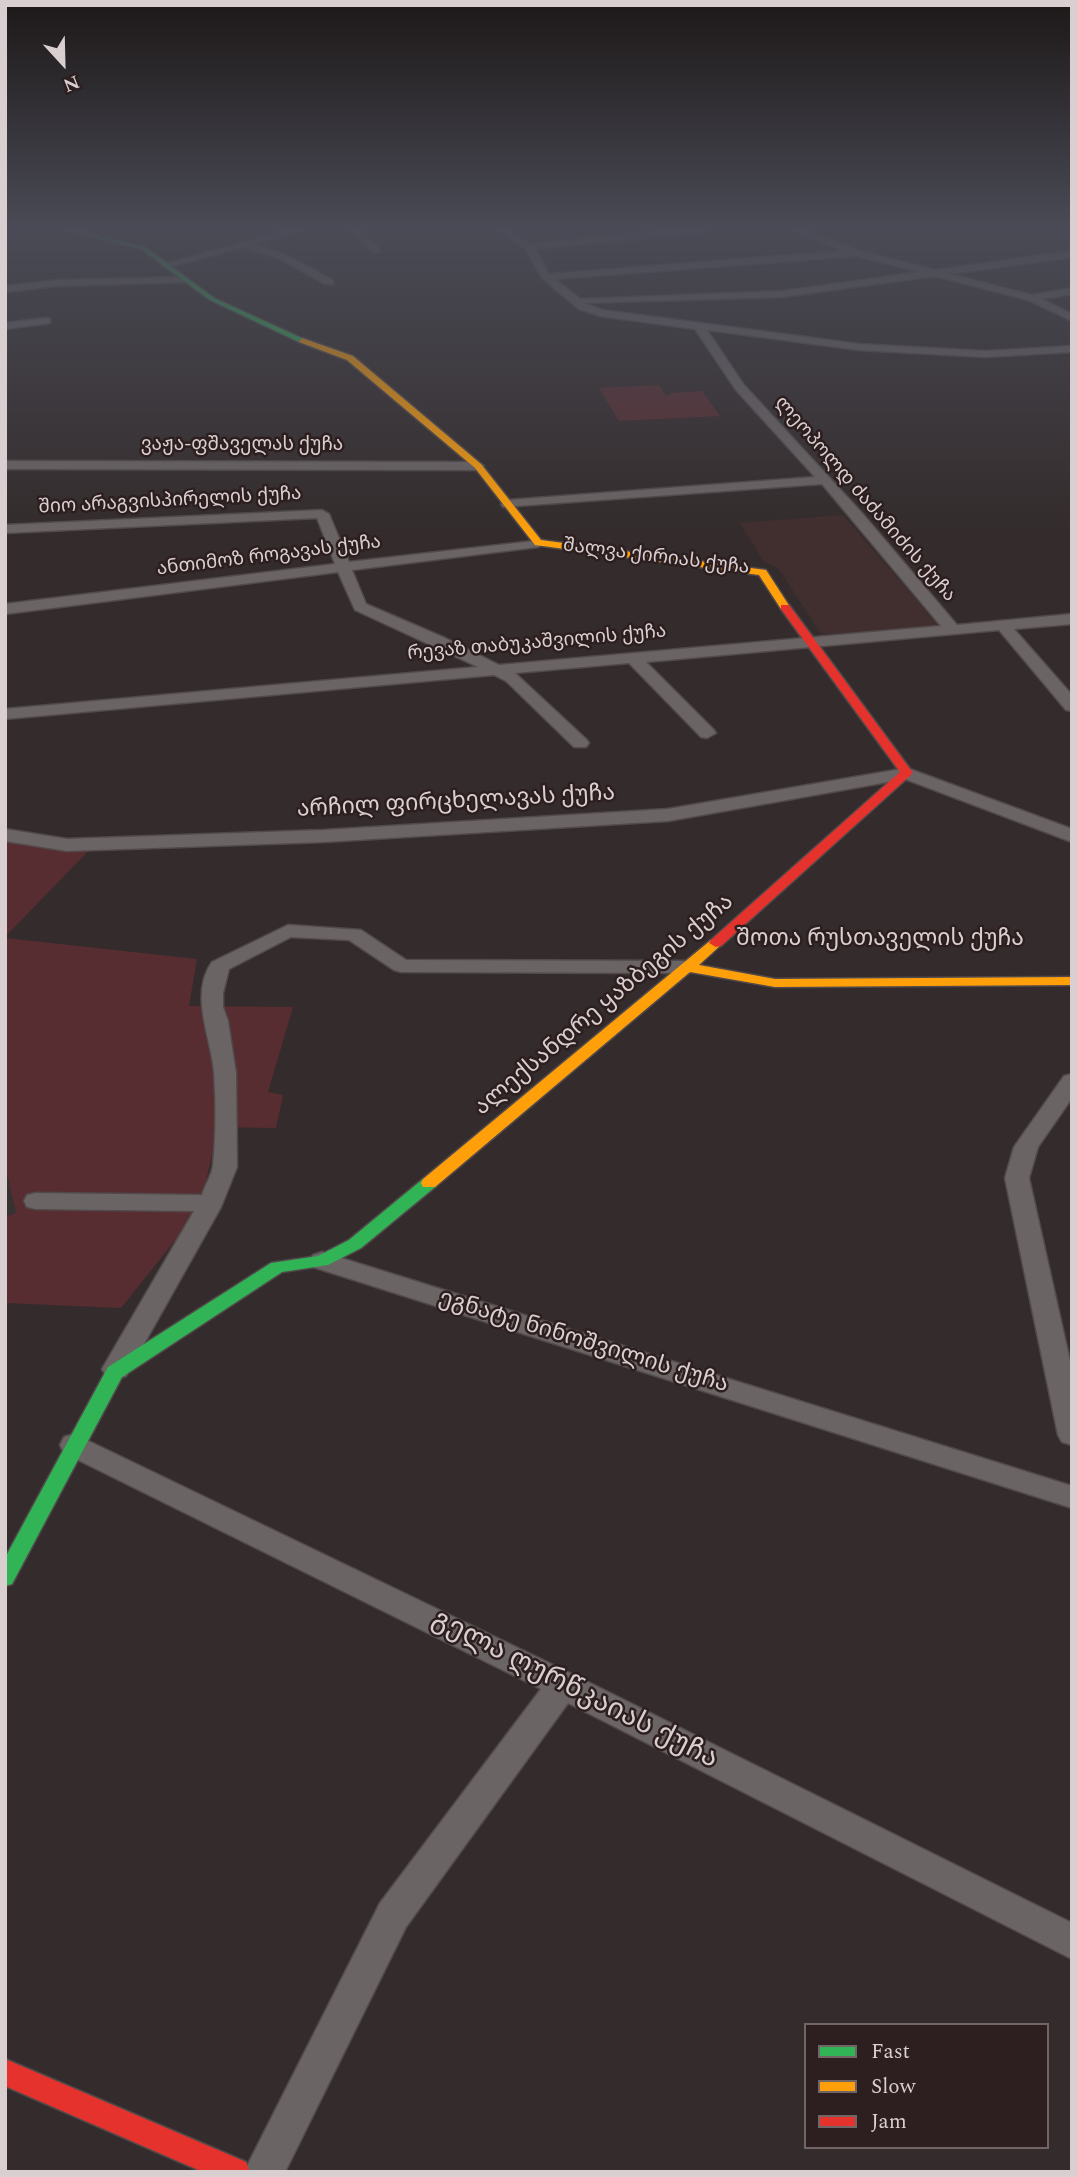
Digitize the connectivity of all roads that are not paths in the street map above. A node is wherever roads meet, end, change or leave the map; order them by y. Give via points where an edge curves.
1 (278, 331) edge
2 (701, 331) edge
3 (734, 331) edge
4 (1072, 349) edge
5 (5, 465) edge
6 (478, 466) junction
7 (825, 480) junction
8 (508, 504) junction
9 (5, 530) edge
10 (538, 543) junction
11 (342, 567) junction
12 (5, 610) edge
13 (1072, 620) edge
14 (1003, 625) junction
15 (953, 630) junction
16 (808, 641) junction
17 (632, 657) junction
18 (496, 669) junction
19 (1072, 706) edge
20 (5, 714) edge
21 (707, 733) dead end
22 (580, 743) dead end
23 (907, 773) junction
24 (5, 835) edge
25 (1072, 836) edge
26 (763, 965) dead end
27 (688, 967) junction
28 (1072, 981) edge
29 (1072, 1081) edge
30 (36, 1201) dead end
31 (211, 1203) junction
32 (322, 1261) junction
33 (115, 1372) junction
34 (1072, 1435) edge
35 (74, 1445) junction
36 (1072, 1497) edge
37 (5, 1578) edge
38 (563, 1685) junction
39 (1072, 1942) edge
40 (5, 2072) edge
41 (236, 2172) edge
42 (264, 2172) edge

1 - 6 street, შალვა ქირიას ქუჩა via 350,358
2 - 7 street, ლეოპოლდ ძაძამიძის ქუჩა via 730,377
3 - 4 street via 859,347 985,354
5 - 6 street, ვაჟა-ფშაველას ქუჩა
6 - 8 street, შალვა ქირიას ქუჩა
7 - 8 street
7 - 15 street, ლეოპოლდ ძაძამიძის ქუჩა
8 - 10 street, შალვა ქირიას ქუჩა
9 - 11 street, შიო არაგვისპირელის ქუჩა via 322,514
10 - 11 street, ანთიმოზ როგავას ქუჩა
10 - 16 street, შალვა ქირიას ქუჩა via 762,572
11 - 12 street, ანთიმოზ როგავას ქუჩა
11 - 18 street via 360,607
13 - 14 street, რევაზ თაბუკაშვილის ქუჩა
14 - 15 street, რევაზ თაბუკაშვილის ქუჩა
14 - 19 street
15 - 16 street, რევაზ თაბუკაშვილის ქუჩა
16 - 17 street, რევაზ თაბუკაშვილის ქუჩა
16 - 23 street, შალვა ქირიას ქუჩა
17 - 18 street, რევაზ თაბუკაშვილის ქუჩა
17 - 21 street
18 - 20 street, რევაზ თაბუკაშვილის ქუჩა
18 - 22 street via 512,678
23 - 24 street, არჩილ ფირცხელავას ქუჩა via 668,815 324,836 67,845
23 - 25 street
23 - 27 street, ალექსანდრე ყაზბეგის ქუჩა
26 - 27 street, შოთა რუსთაველის ქუჩა
27 - 28 street, შოთა რუსთაველის ქუჩა via 775,983
27 - 31 street, შოთა რუსთაველის ქუჩა via 401,966 354,934 288,930 219,966 212,1007 225,1073 225,1167
27 - 32 street, ალექსანდრე ყაზბეგის ქუჩა via 384,1222
29 - 34 street via 1026,1147 1017,1178
30 - 31 street
31 - 33 street
32 - 33 street, ეგნატე ნინოშვილის ქუჩა via 277,1267
32 - 36 street, ეგნატე ნინოშვილის ქუჩა
33 - 35 street
35 - 37 street
35 - 38 street, გელა ღურწკაიას ქუჩა
38 - 39 street, გელა ღურწკაიას ქუჩა
38 - 42 street via 393,1915
40 - 41 street

